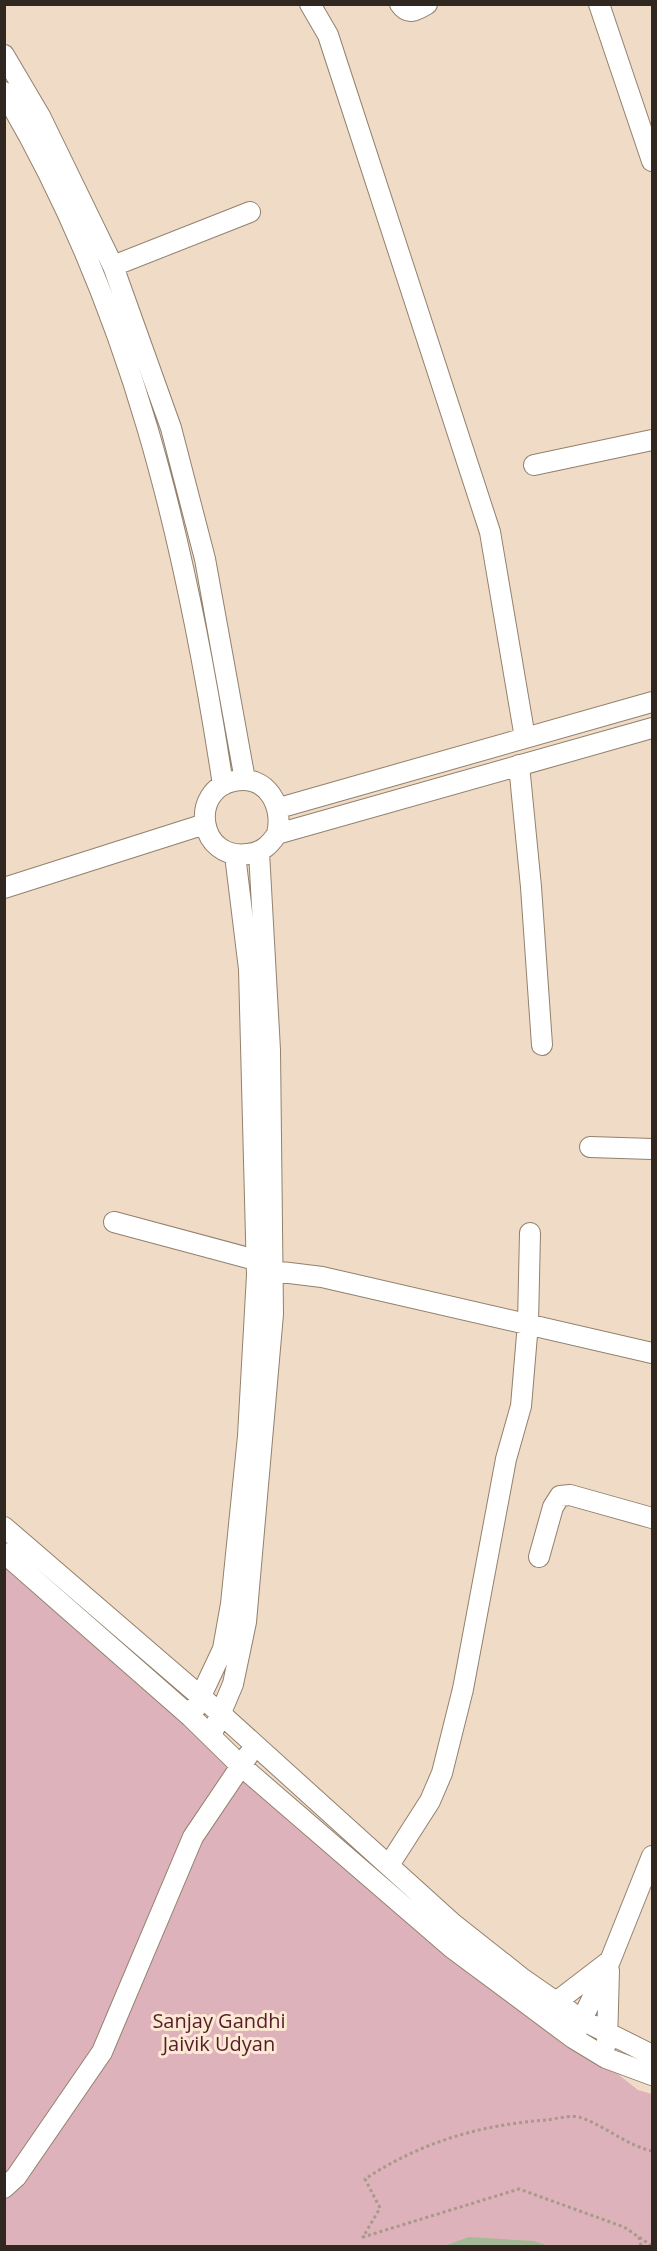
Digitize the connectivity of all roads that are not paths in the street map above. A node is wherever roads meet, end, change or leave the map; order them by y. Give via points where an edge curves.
1 (310, 4) edge
2 (400, 4) edge
3 (427, 4) edge
4 (599, 4) edge
5 (4, 55) edge
6 (4, 92) edge
7 (652, 161) edge
8 (250, 212) dead end
9 (113, 266) junction
10 (652, 440) edge
11 (534, 465) dead end
12 (652, 702) edge
13 (652, 728) edge
14 (525, 738) junction
15 (519, 765) junction
16 (245, 780) junction
17 (223, 785) junction
18 (279, 808) junction
19 (205, 824) junction
20 (277, 834) junction
21 (259, 852) junction
22 (235, 855) junction
23 (4, 888) edge
24 (542, 1045) dead end
25 (590, 1148) dead end
26 (652, 1149) edge
27 (114, 1222) dead end
28 (530, 1233) dead end
29 (256, 1260) junction
30 (273, 1271) junction
31 (528, 1323) junction
32 (652, 1353) edge
33 (652, 1518) edge
34 (4, 1527) edge
35 (4, 1553) edge
36 (539, 1557) dead end
37 (202, 1697) junction
38 (221, 1714) junction
39 (191, 1717) junction
40 (211, 1736) junction
41 (256, 1745) junction
42 (240, 1765) junction
43 (652, 1856) edge
44 (389, 1865) junction
45 (609, 1961) junction
46 (549, 2008) junction
47 (582, 2020) junction
48 (608, 2032) junction
49 (573, 2038) junction
50 (652, 2055) edge
51 (606, 2058) junction
52 (652, 2075) edge
53 (4, 2188) edge

1 - 14 street via 328,35 490,532
2 - 3 street via 411,12
4 - 7 street
5 - 9 street via 40,116
6 - 17 street via 59,195 101,290 135,382 176,529 207,680
8 - 9 street
9 - 16 street via 171,428 191,503 205,559
10 - 11 street
12 - 14 street
13 - 15 street
14 - 18 street
15 - 20 street
15 - 24 street
16 - 17 street
16 - 18 street via 266,789
17 - 19 street via 208,802
18 - 20 street
19 - 22 street via 215,844
19 - 23 street
20 - 21 street
21 - 22 street
21 - 30 street via 270,1050
22 - 29 street via 249,969
25 - 26 street
27 - 29 street
28 - 31 street
29 - 37 street via 248,1436 231,1604 223,1649
30 - 31 street via 322,1277
30 - 38 street via 268,1386 250,1590 233,1684
31 - 32 street
31 - 44 street via 521,1406 506,1459 464,1689 430,1800
33 - 36 street via 578,1497 560,1496 553,1507
34 - 37 street
35 - 39 street
37 - 38 street
37 - 39 street
38 - 40 street
38 - 41 street
39 - 40 street
40 - 42 street
41 - 42 street
41 - 44 street
42 - 46 street via 452,1948
42 - 53 street via 193,1837 102,2052 16,2177
43 - 45 street
44 - 46 street via 523,1979
45 - 46 street
45 - 47 street
45 - 48 street
46 - 47 street
46 - 49 street
47 - 48 street
47 - 49 street
48 - 50 street
48 - 51 street
49 - 51 street
51 - 52 street

